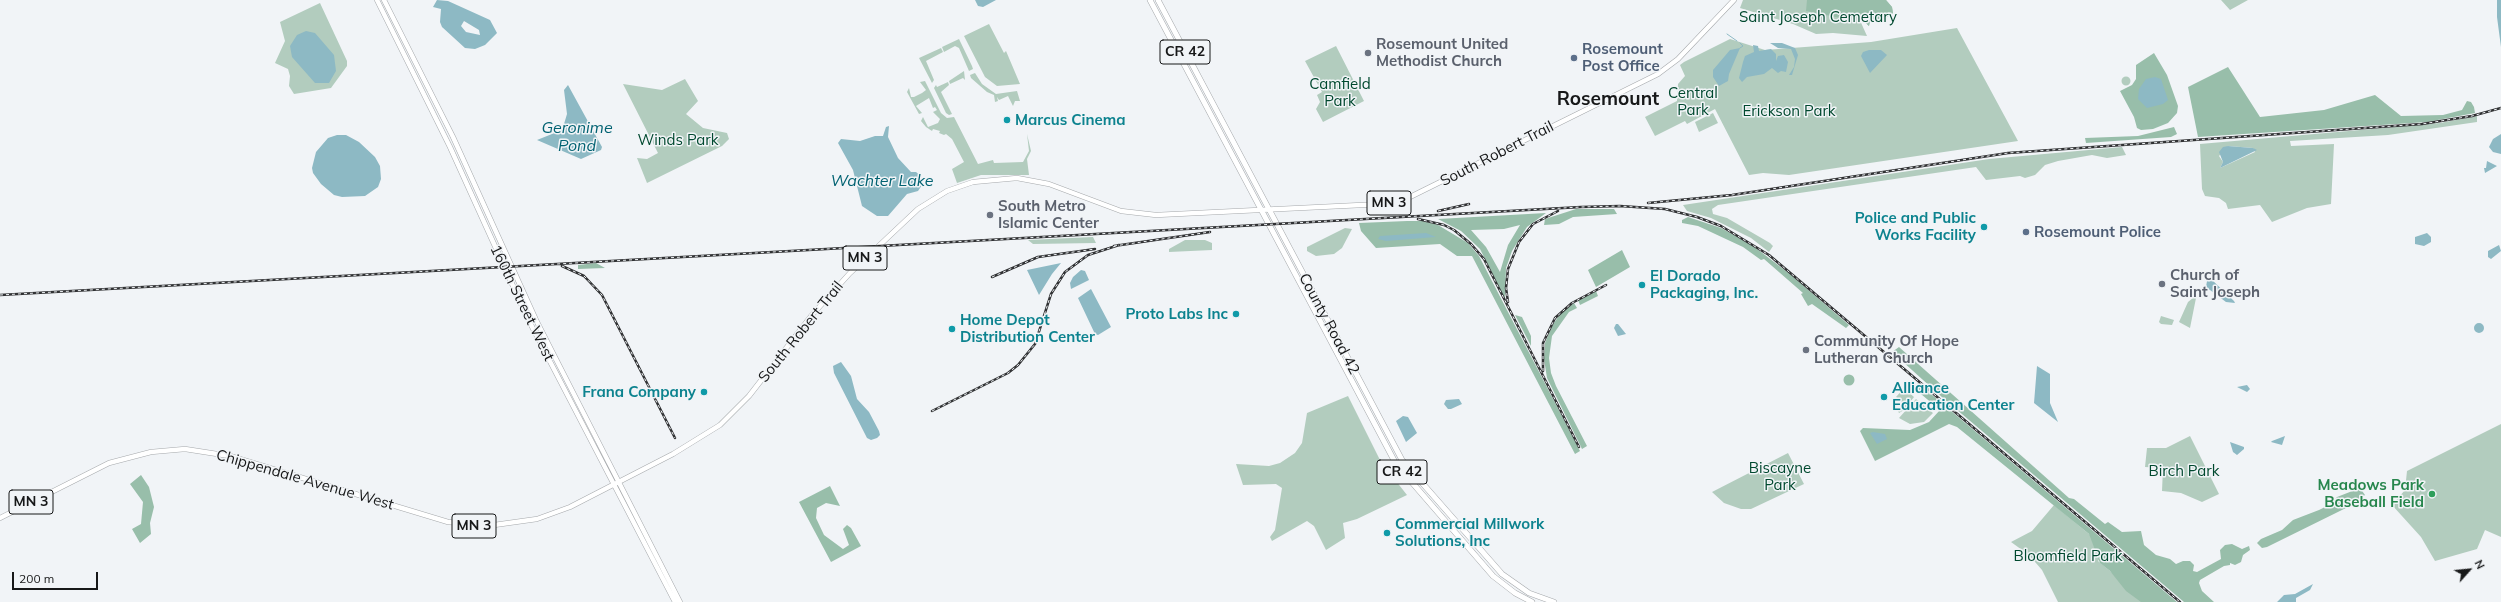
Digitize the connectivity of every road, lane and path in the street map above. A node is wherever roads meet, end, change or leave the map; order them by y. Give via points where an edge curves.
1 (377, 0) edge
2 (384, 0) edge
3 (1150, 0) edge
4 (1158, 0) edge
5 (1734, 0) edge
6 (1164, 27) junction
7 (1200, 79) junction
8 (1262, 210) junction
9 (1270, 210) junction
10 (619, 482) junction
11 (614, 485) junction
12 (0, 518) edge
13 (675, 602) edge
14 (680, 602) edge
15 (1532, 602) edge
16 (1554, 602) edge

1 - 11 main road, 160th Street West via 449,144 528,319
2 - 10 main road, 160th Street West via 453,137 536,320
3 - 6 highway, County Road 42 / CR 42
4 - 7 highway, County Road 42 / CR 42
5 - 9 main road, South Robert Trail / MN 3 via 1678,59 1658,74 1419,193 1382,204
6 - 7 highway via 1174,32
6 - 8 highway, County Road 42 / CR 42
7 - 9 highway, County Road 42 / CR 42
8 - 9 main road, MN 3
8 - 10 main road, South Robert Trail / MN 3 via 1137,214 1114,209 1049,184 1017,178 973,182 947,191 918,209 846,276 726,420 694,443
8 - 15 highway, County Road 42 / CR 42 via 1396,464 1493,576
9 - 16 highway, County Road 42 / CR 42 via 1404,464 1502,574 1528,593
10 - 11 main road, MN 3
10 - 14 main road, 160th Street West
11 - 12 main road, Chippendale Avenue West / MN 3 via 537,520 508,525 476,526 438,519 230,456 208,451 173,450 140,454 109,463
11 - 13 main road, 160th Street West

